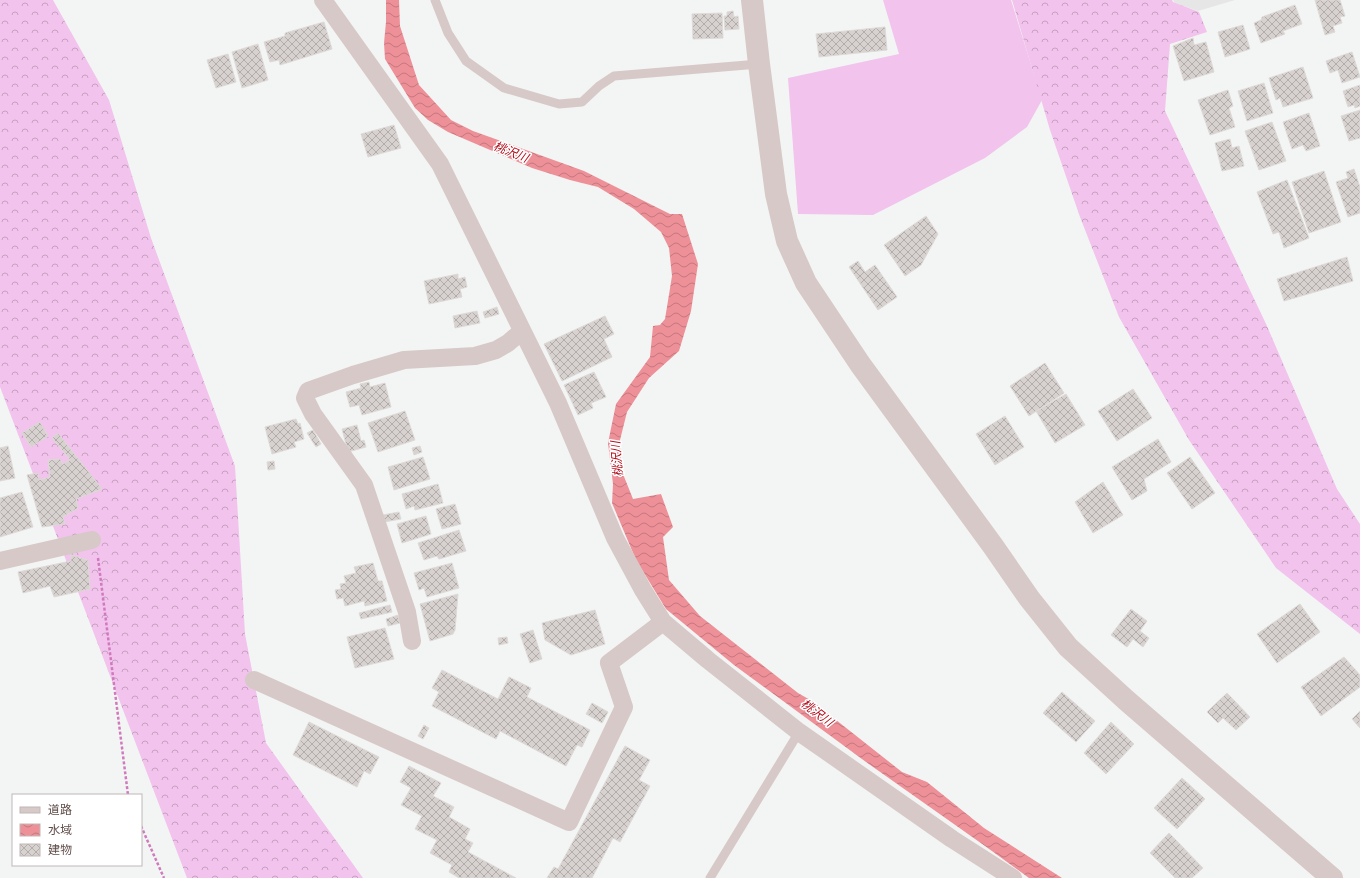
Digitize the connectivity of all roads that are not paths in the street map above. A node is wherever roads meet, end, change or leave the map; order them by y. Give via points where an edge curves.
1 (323, 0) edge
2 (435, 0) edge
3 (752, 0) edge
4 (759, 64) junction
5 (522, 331) junction
6 (92, 540) road end
7 (0, 561) edge
8 (663, 622) junction
9 (412, 641) dead end
10 (254, 680) dead end
11 (799, 732) junction
12 (710, 878) edge
13 (1013, 878) edge
14 (1332, 878) edge

1 - 5 street via 440,164
2 - 4 lane via 448,33 466,61 504,88 559,104 582,102 614,76
3 - 4 street
4 - 14 street via 776,194 787,241 806,284 860,364 1029,598 1068,647 1138,711
5 - 8 street via 558,403 615,538
5 - 9 street via 496,350 475,356 404,360 308,391 304,398 364,485 407,612
6 - 7 street
8 - 10 street via 609,663 624,707 569,822
8 - 11 street
11 - 12 lane
11 - 13 street via 952,839

